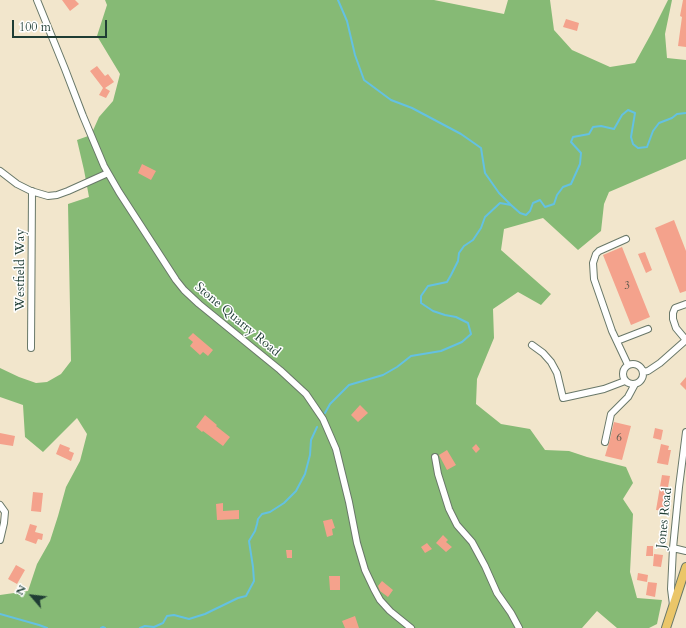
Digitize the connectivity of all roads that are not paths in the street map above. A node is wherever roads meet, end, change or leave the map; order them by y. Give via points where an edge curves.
1 (37, 0) edge
2 (0, 171) edge
3 (108, 173) junction
4 (32, 192) junction
5 (626, 239) dead end
6 (686, 304) edge
7 (648, 329) dead end
8 (686, 340) edge
9 (617, 341) junction
10 (532, 345) dead end
11 (31, 348) dead end
12 (628, 365) junction
13 (643, 372) junction
14 (625, 381) junction
15 (635, 384) junction
16 (686, 432) edge
17 (605, 442) dead end
18 (435, 457) dead end
19 (0, 505) edge
20 (0, 540) edge
21 (672, 548) junction
22 (686, 551) edge
23 (686, 567) edge
24 (673, 606) junction
25 (411, 628) edge
26 (519, 628) edge
27 (666, 628) edge

1 - 3 street, Stone Quarry Road
2 - 4 street
3 - 4 street via 57,195 48,196
3 - 25 street, Stone Quarry Road via 184,290 306,394 323,419 336,449 365,570 380,600
4 - 11 street, Westfield Way
5 - 9 street via 599,251 593,263 594,279
6 - 8 street via 675,308 673,313 676,328
7 - 9 street
8 - 13 street via 660,363
9 - 12 street
10 - 14 street via 543,353 554,367 563,398 604,389
12 - 13 street via 636,364
12 - 14 street via 623,370 622,376
13 - 15 street via 640,382
14 - 15 street
15 - 17 street via 628,397 611,414
16 - 21 street, Jones Road
18 - 26 street via 451,514 472,542 486,566 497,593
19 - 20 street via 5,512
21 - 22 street
21 - 24 street, Jones Road
23 - 24 main road
24 - 27 main road

